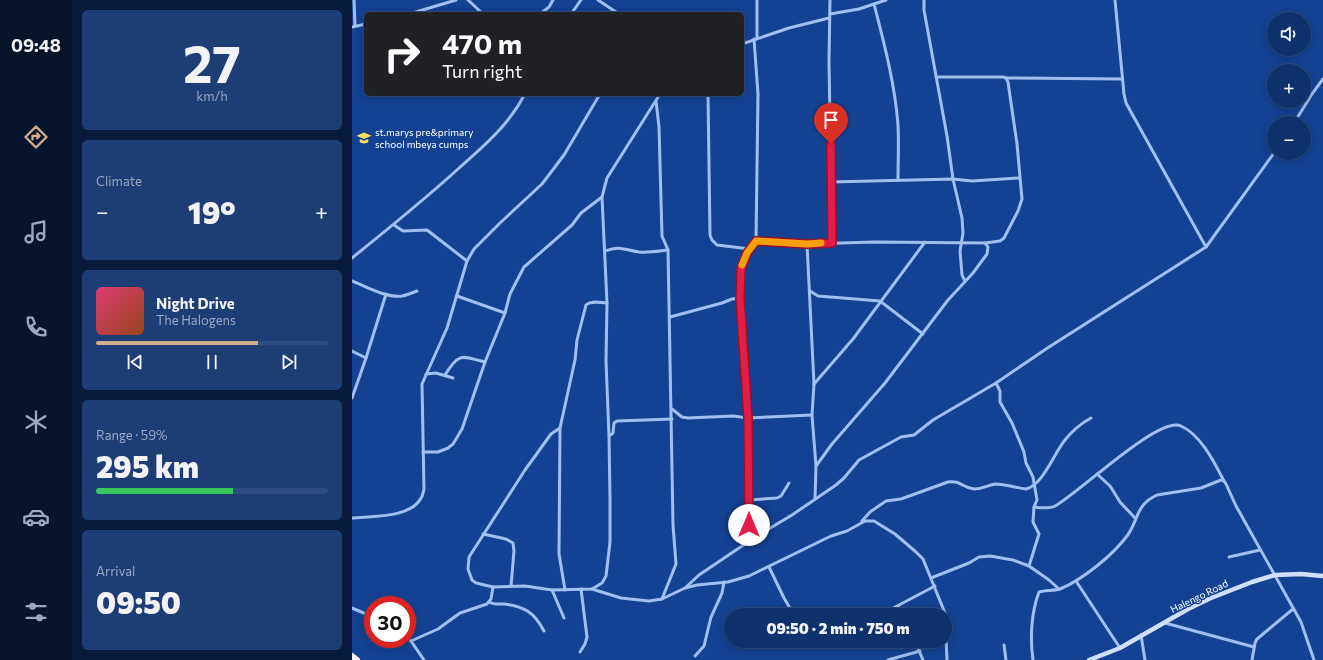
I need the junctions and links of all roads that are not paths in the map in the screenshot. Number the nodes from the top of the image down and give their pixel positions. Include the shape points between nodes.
1 (354, 0) edge
2 (456, 0) edge
3 (468, 0) edge
4 (553, 0) edge
5 (581, 0) edge
6 (598, 0) edge
7 (757, 0) edge
8 (830, 0) edge
9 (886, 0) edge
10 (924, 0) edge
11 (1115, 0) edge
12 (874, 4) junction
13 (416, 12) edge
14 (481, 12) edge
15 (543, 12) edge
16 (572, 12) edge
17 (617, 12) edge
18 (830, 16) junction
19 (364, 24) edge
20 (353, 26) edge
21 (756, 39) junction
22 (744, 43) edge
23 (936, 77) junction
24 (1006, 78) junction
25 (1122, 79) junction
26 (1323, 79) edge
27 (524, 96) edge
28 (599, 96) edge
29 (659, 96) edge
30 (708, 96) edge
31 (656, 101) junction
32 (1298, 116) edge
33 (1269, 160) edge
34 (1020, 178) junction
35 (953, 179) junction
36 (898, 180) junction
37 (831, 182) junction
38 (602, 197) junction
39 (394, 225) junction
40 (756, 241) junction
41 (925, 242) junction
42 (962, 242) junction
43 (832, 243) junction
44 (985, 243) junction
45 (807, 244) junction
46 (1206, 248) junction
47 (750, 249) junction
48 (605, 250) junction
49 (668, 250) junction
50 (352, 258) edge
51 (466, 261) junction
52 (352, 281) edge
53 (965, 281) junction
54 (418, 291) dead end
55 (810, 291) junction
56 (386, 294) junction
57 (457, 296) junction
58 (740, 298) junction
59 (880, 301) junction
60 (607, 303) junction
61 (505, 313) junction
62 (670, 318) junction
63 (923, 334) junction
64 (352, 351) edge
65 (366, 358) junction
66 (485, 362) junction
67 (426, 374) junction
68 (445, 375) junction
69 (453, 378) dead end
70 (996, 383) junction
71 (814, 384) junction
72 (352, 398) edge
73 (672, 409) junction
74 (812, 415) junction
75 (748, 418) junction
76 (1091, 418) dead end
77 (672, 419) junction
78 (560, 428) junction
79 (609, 436) junction
80 (423, 452) junction
81 (816, 466) junction
82 (1097, 474) junction
83 (1224, 481) junction
84 (789, 483) dead end
85 (1034, 485) junction
86 (815, 499) junction
87 (749, 500) junction
88 (1034, 507) junction
89 (352, 518) edge
90 (1135, 518) junction
91 (861, 523) junction
92 (483, 534) junction
93 (747, 542) junction
94 (1260, 550) junction
95 (1229, 557) dead end
96 (1029, 566) junction
97 (770, 567) junction
98 (1275, 575) junction
99 (1323, 576) edge
100 (931, 578) junction
101 (1076, 581) junction
102 (724, 582) junction
103 (511, 586) junction
104 (935, 586) junction
105 (493, 587) junction
106 (685, 588) junction
107 (581, 589) junction
108 (592, 589) junction
109 (1059, 589) junction
110 (552, 590) junction
111 (565, 590) junction
112 (662, 599) junction
113 (489, 602) junction
114 (898, 606) joint
115 (352, 608) edge
116 (790, 608) edge
117 (892, 608) edge
118 (1293, 609) junction
119 (364, 613) edge
120 (564, 618) dead end
121 (1165, 623) junction
122 (544, 631) dead end
123 (1141, 635) junction
124 (416, 639) edge
125 (1004, 645) dead end
126 (1254, 646) junction
127 (416, 648) edge
128 (918, 648) edge
129 (1120, 648) junction
130 (920, 651) junction
131 (580, 652) dead end
132 (352, 656) edge
133 (695, 656) dead end
134 (358, 660) edge
135 (424, 660) edge
136 (888, 660) edge
137 (923, 660) edge
138 (947, 660) edge
139 (1006, 660) edge
140 (1033, 660) edge
141 (1090, 660) edge
142 (1145, 660) edge
143 (1252, 660) edge
144 (1314, 660) edge

1 - 20 street
2 - 13 street
3 - 14 street
4 - 15 street
5 - 16 street
6 - 17 street
7 - 21 street
8 - 18 street
9 - 12 street
10 - 23 street
11 - 25 street
12 - 18 street
12 - 36 street via 888,59 897,117
18 - 21 street
18 - 37 street
19 - 20 street
21 - 22 street
21 - 40 street
23 - 24 street
23 - 35 street
24 - 25 street
24 - 34 street via 1010,92
25 - 46 street via 1126,103
26 - 32 street
27 - 39 street via 505,125 488,143
28 - 51 street via 564,155 542,184 474,249
29 - 31 street
30 - 47 street via 710,235 717,245
31 - 38 street via 607,178
31 - 49 street via 662,236
33 - 46 street
34 - 35 street via 972,181
34 - 44 street via 1022,199 1012,226 1000,241
35 - 36 street
35 - 42 street via 962,218
36 - 37 street
37 - 43 street
38 - 48 street
38 - 61 street via 581,213 572,225 524,267 510,294
39 - 50 street
39 - 51 street via 403,231 427,230
40 - 45 street
40 - 47 street
41 - 42 street
41 - 43 street
41 - 59 street
42 - 44 street
42 - 53 street via 961,268
43 - 45 street
44 - 53 street via 988,247 987,254
45 - 55 street
46 - 70 street
47 - 58 street via 741,269
48 - 49 street
48 - 60 street
49 - 62 street
51 - 57 street
52 - 56 street
53 - 63 street
54 - 56 street via 402,296
55 - 59 street via 818,296
55 - 71 street
56 - 65 street
57 - 61 street
57 - 67 street via 447,328
58 - 62 street via 732,298
58 - 75 street
59 - 63 street
59 - 71 street via 853,339
60 - 78 street via 592,302 586,305
60 - 79 street
61 - 66 street
62 - 73 street
63 - 81 street
64 - 65 street
65 - 72 street
66 - 68 street via 463,356 451,365
66 - 80 street via 462,429 453,444 442,451
67 - 68 street
67 - 80 street via 422,384
68 - 69 street
70 - 85 street via 1000,391 1000,402 1021,443
70 - 86 street via 933,420 914,435 901,437 864,457 836,485
71 - 74 street
73 - 75 street via 682,417 688,418
73 - 77 street
74 - 75 street
74 - 81 street
75 - 87 street
76 - 85 street via 1071,432
77 - 79 street via 614,422 613,433
77 - 112 street via 676,564
78 - 92 street via 547,439
78 - 111 street via 559,554
79 - 108 street via 609,558 606,576 602,583
80 - 89 street via 424,489 422,498 416,505 401,513
81 - 86 street
82 - 83 street via 1153,432 1176,424 1192,434 1209,454
82 - 88 street via 1054,506
82 - 90 street
83 - 90 street via 1201,488 1157,495 1146,502
83 - 94 street
84 - 87 street via 777,498
85 - 88 street via 1037,500
85 - 91 street via 1026,489 994,484 983,489 973,489 959,482 948,482 901,500 886,501 870,512
86 - 93 street
87 - 93 street
88 - 96 street via 1033,522 1039,534
90 - 101 street via 1127,536 1110,554
91 - 97 street
91 - 100 street via 874,521 909,545 923,559
92 - 103 street via 513,542
92 - 105 street via 469,557 468,569 476,584
93 - 106 street via 699,575
94 - 95 street
94 - 98 street
96 - 100 street via 1013,560 982,556
96 - 109 street
97 - 102 street via 749,576
97 - 116 street
98 - 99 street, Halengo Road
98 - 118 street
98 - 121 street, Halengo Road via 1211,598
100 - 104 street
101 - 109 street
101 - 129 street
102 - 106 street
102 - 133 street via 704,646
103 - 105 street
103 - 110 street
104 - 114 street
104 - 138 street via 947,622
105 - 113 street
106 - 112 street
107 - 108 street
107 - 111 street
107 - 131 street via 587,637
108 - 112 street via 621,598 649,601
109 - 140 street via 1041,591 1038,594 1031,640
110 - 111 street
110 - 120 street
113 - 122 street via 523,608 534,615
113 - 124 street via 460,613 438,629
114 - 117 street
115 - 119 street
118 - 126 street via 1260,635
118 - 144 street via 1306,634
121 - 123 street, Halengo Road
121 - 126 street
123 - 129 street, Halengo Road
123 - 142 street
125 - 139 street
126 - 143 street
127 - 135 street
128 - 130 street
129 - 141 street, Halengo Road
130 - 136 street
130 - 137 street
132 - 134 highway

